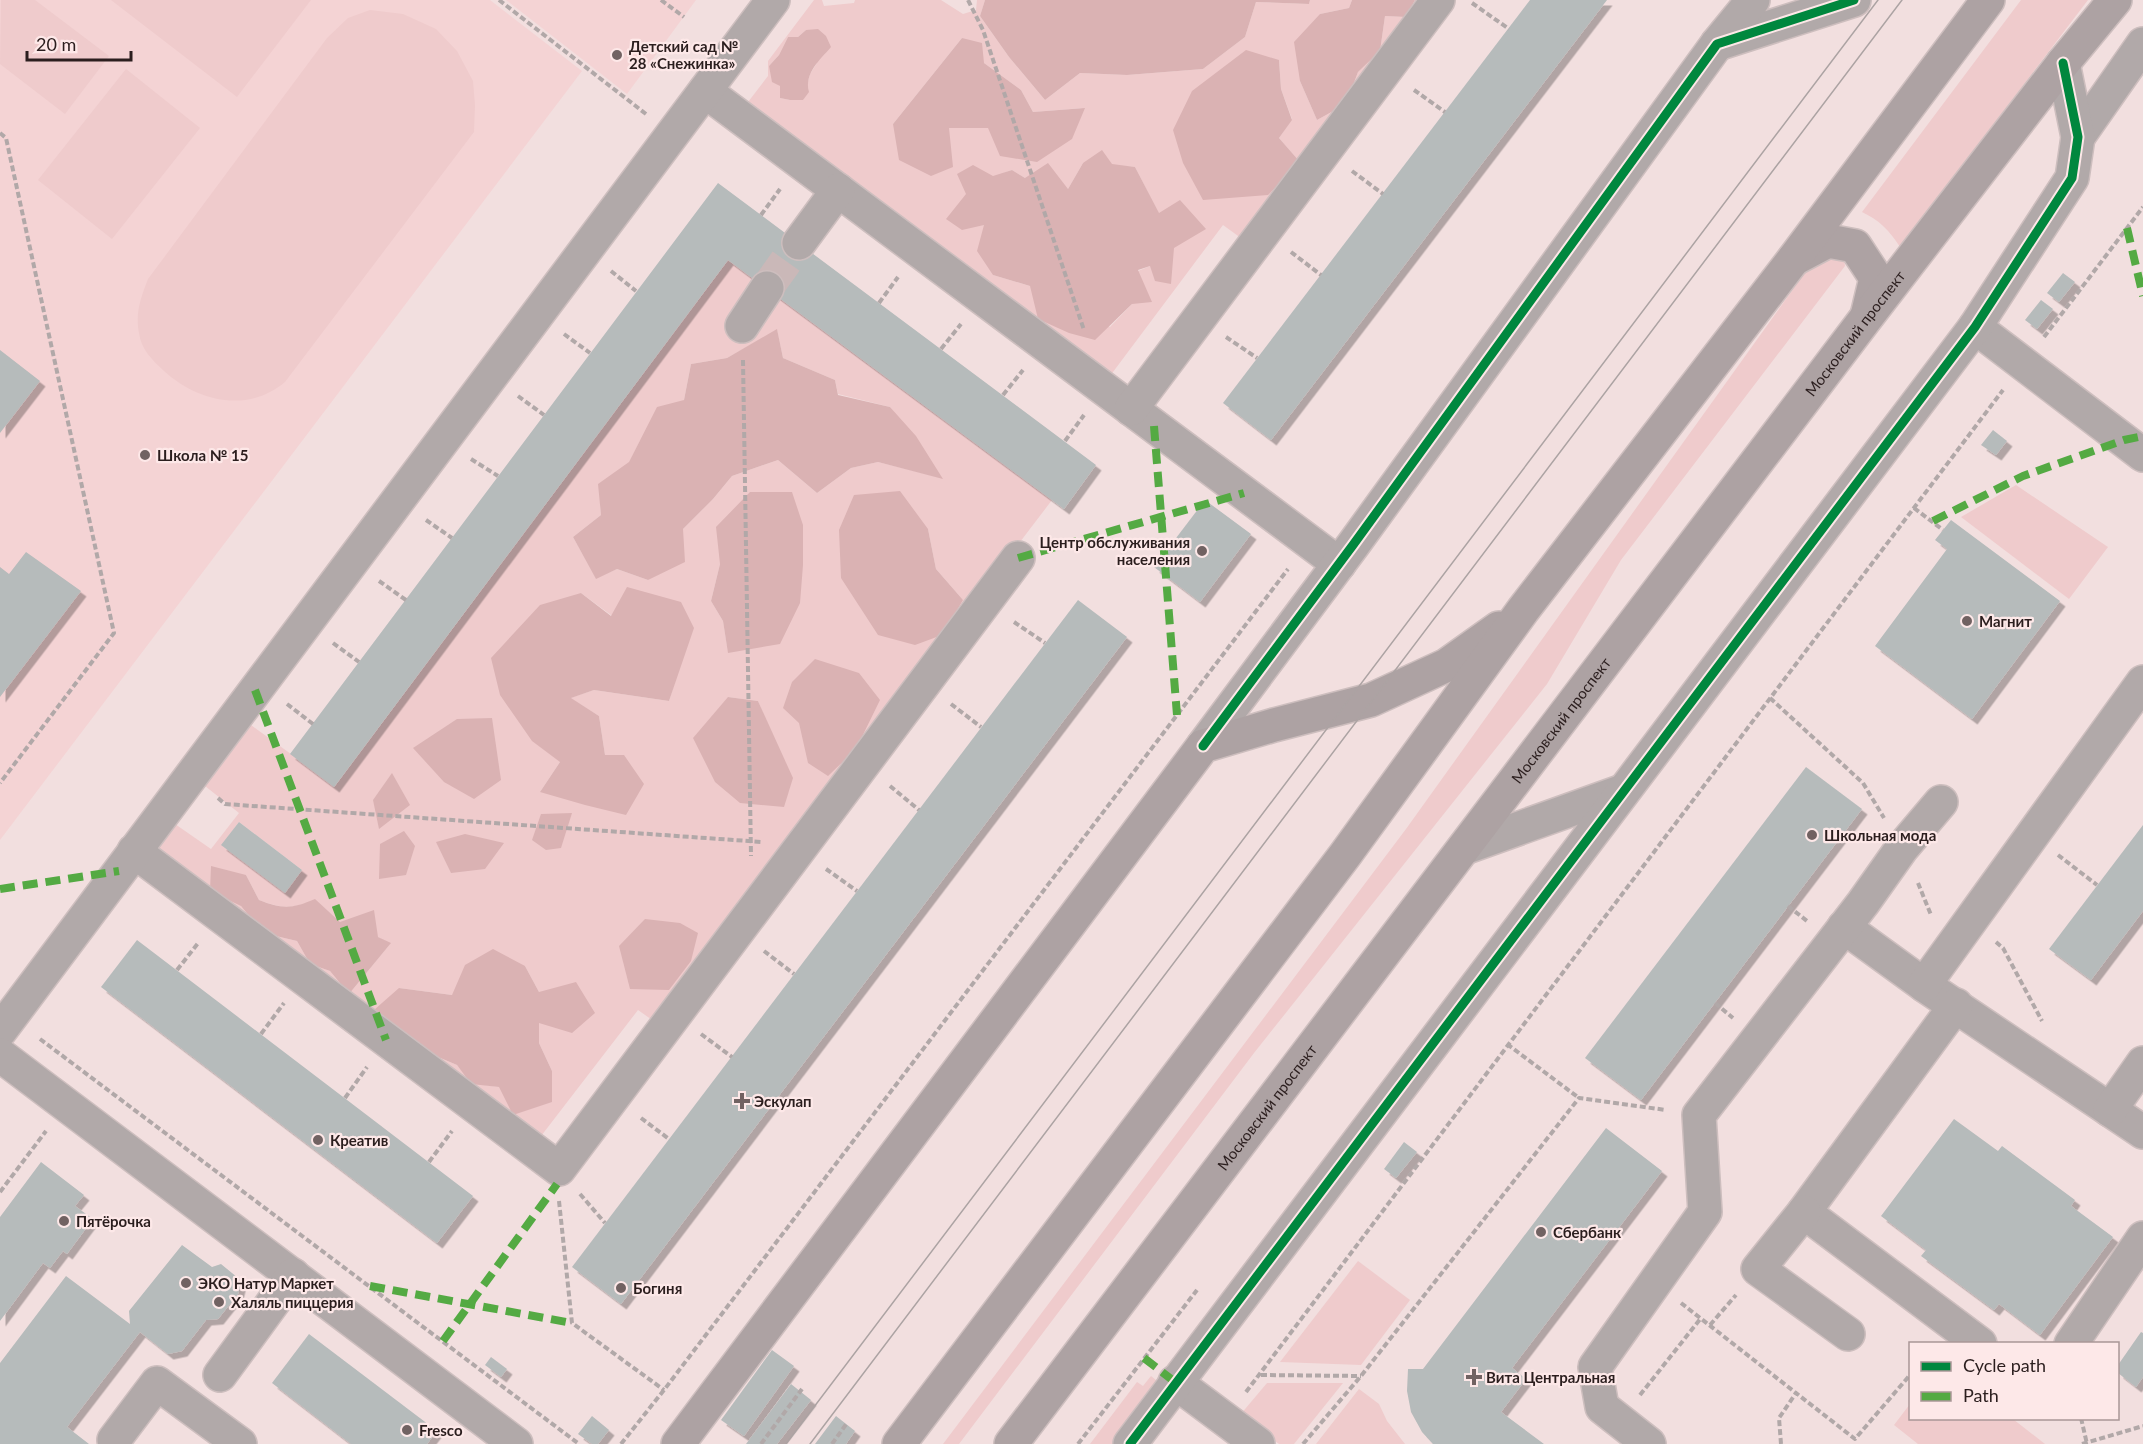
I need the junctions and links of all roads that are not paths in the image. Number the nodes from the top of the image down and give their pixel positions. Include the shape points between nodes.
1 (773, 0) edge
2 (1438, 0) edge
3 (1753, 0) edge
4 (1854, 0) edge
5 (1988, 0) edge
6 (2115, 0) edge
7 (1717, 44) junction
8 (2143, 44) edge
9 (2063, 63) junction
10 (705, 91) junction
11 (2078, 137) junction
12 (838, 190) junction
13 (799, 243) tunnel mouth
14 (1793, 260) junction
15 (767, 288) tunnel mouth
16 (1866, 318) junction
17 (742, 326) road end
18 (1975, 327) junction
19 (1131, 409) junction
20 (2143, 455) edge
21 (1018, 558) dead end
22 (1339, 564) junction
23 (1523, 610) junction
24 (2143, 682) edge
25 (1203, 746) junction
26 (1623, 791) junction
27 (1941, 802) dead end
28 (1464, 848) junction
29 (134, 851) junction
30 (1844, 927) junction
31 (1924, 984) junction
32 (1956, 1005) junction
33 (5, 1024) edge
34 (0, 1055) edge
35 (2143, 1064) edge
36 (2110, 1110) junction
37 (2143, 1132) edge
38 (1804, 1212) junction
39 (2143, 1238) edge
40 (292, 1275) junction
41 (1848, 1334) dead end
42 (1977, 1342) edge
43 (2072, 1342) edge
44 (220, 1374) dead end
45 (1175, 1383) junction
46 (114, 1440) dead end
47 (240, 1444) edge
48 (516, 1444) edge
49 (678, 1444) edge
50 (899, 1444) edge
51 (1011, 1444) edge
52 (1130, 1444) edge
53 (1258, 1444) edge
54 (1649, 1444) edge

1 - 10 street
2 - 19 street
3 - 7 street
4 - 7 street
5 - 14 main road
6 - 9 main road, Московский проспект
7 - 22 street
8 - 11 street
9 - 11 street
9 - 16 main road, Московский проспект
10 - 12 street
10 - 29 street
11 - 18 street via 2072,178
12 - 13 street
12 - 19 street
14 - 16 main road via 1828,241 1855,246 1876,278
14 - 23 main road
15 - 17 street
16 - 28 main road, Московский проспект
18 - 20 street
18 - 26 street
19 - 22 street
21 - 29 street via 559,1169
22 - 25 street
23 - 25 main road via 1447,665 1371,700
23 - 50 main road via 1330,874
24 - 31 street
25 - 49 main road
26 - 28 street
26 - 45 street
27 - 30 street
28 - 51 main road, Московский проспект
29 - 33 street
30 - 31 street
30 - 54 street via 1699,1115 1705,1212 1595,1367 1602,1407
31 - 32 street
32 - 36 street
32 - 38 street
34 - 40 street
35 - 36 street
36 - 37 street
38 - 41 street via 1758,1269
38 - 42 street
39 - 43 street
40 - 44 street
40 - 48 street
45 - 52 street
45 - 53 street
46 - 47 street via 157,1383

